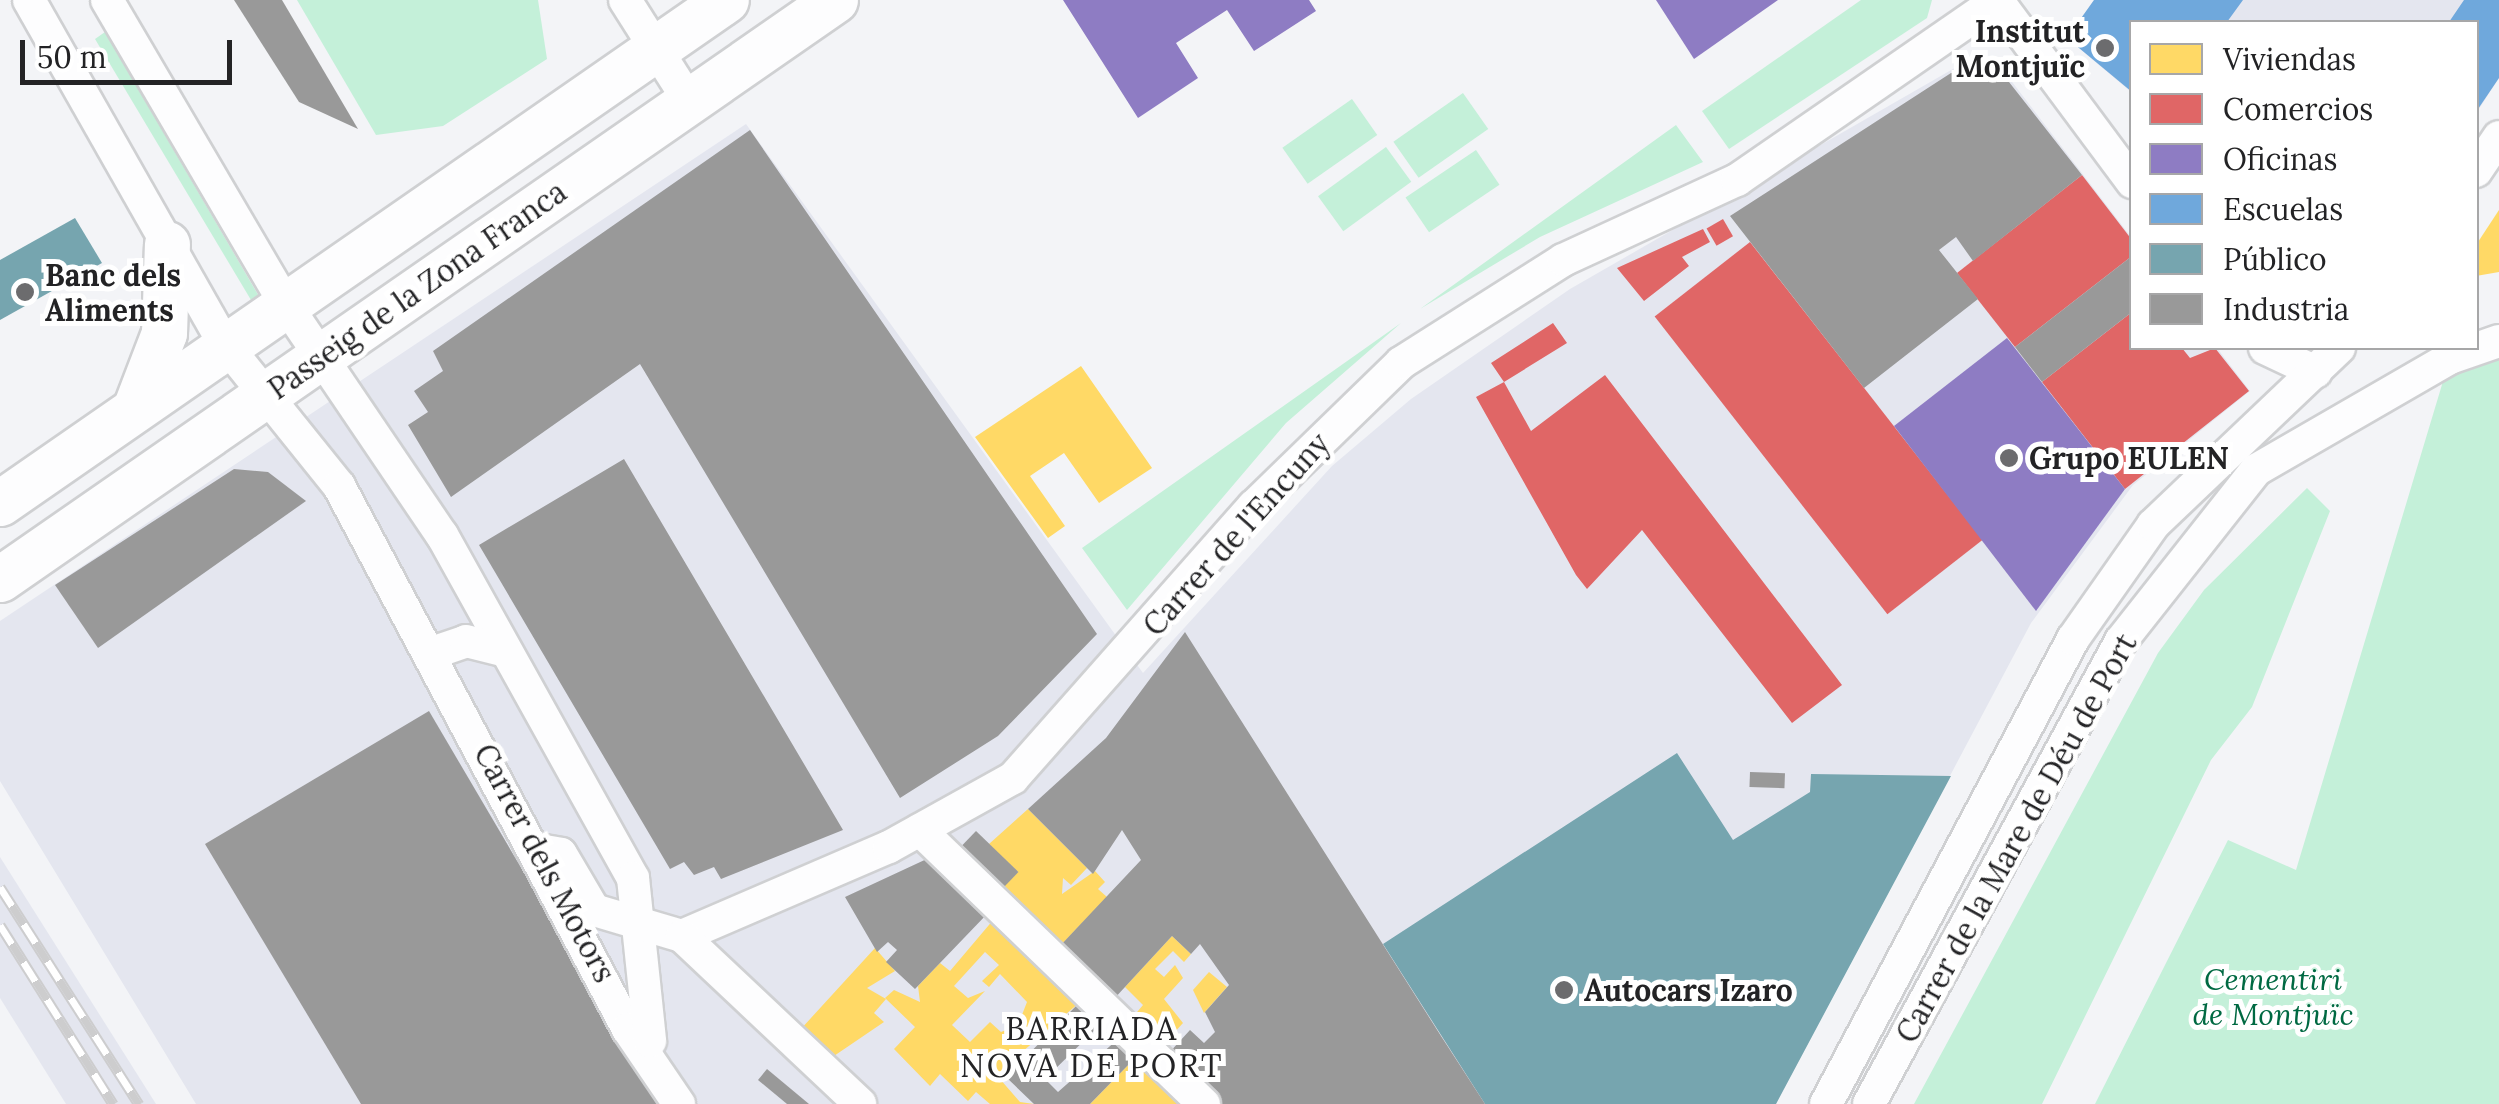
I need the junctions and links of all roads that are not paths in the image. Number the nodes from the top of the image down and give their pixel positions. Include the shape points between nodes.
1 (29, 0) edge
2 (107, 0) edge
3 (625, 0) edge
4 (726, 0) edge
5 (834, 0) edge
6 (1998, 0) edge
7 (654, 49) junction
8 (689, 101) junction
9 (2499, 136) edge
10 (2479, 166) edge
11 (2129, 178) edge
12 (167, 244) junction
13 (286, 305) junction
14 (224, 343) junction
15 (2269, 350) edge
16 (2336, 350) edge
17 (2472, 350) edge
18 (320, 358) junction
19 (2316, 372) junction
20 (264, 397) junction
21 (136, 406) junction
22 (0, 503) edge
23 (0, 579) edge
24 (502, 650) junction
25 (432, 653) junction
26 (920, 830) junction
27 (539, 850) junction
28 (644, 926) junction
29 (682, 936) junction
30 (659, 1071) junction
31 (679, 1104) edge
32 (860, 1104) edge
33 (1204, 1104) edge
34 (1826, 1104) edge
35 (1870, 1104) edge

1 - 12 street
2 - 13 street
3 - 7 street
4 - 7 main road, Passeig de la Zona Franca
5 - 8 main road, Passeig de la Zona Franca
6 - 11 street
6 - 26 street, Carrer de l'Encuny via 1737,180 1563,260 1400,363 1254,506 1013,778
7 - 8 street
7 - 13 main road, Passeig de la Zona Franca
8 - 18 main road, Passeig de la Zona Franca
9 - 10 street
12 - 14 street
12 - 21 main road via 164,333
13 - 14 main road, Passeig de la Zona Franca
13 - 18 street
14 - 20 street, Carrer dels Motors
14 - 21 main road, Passeig de la Zona Franca
15 - 19 street
16 - 19 street, Carrer de la Mare de Déu de Port
17 - 35 street, Carrer de la Mare de Déu de Port via 2256,470 2121,641
18 - 20 main road, Passeig de la Zona Franca
18 - 24 street, Carrer dels Motors via 398,465
19 - 34 street, Carrer de la Mare de Déu de Port via 2153,525 2073,639
20 - 23 main road, Passeig de la Zona Franca
20 - 25 street, Carrer dels Motors via 322,464
21 - 22 main road, Passeig de la Zona Franca
24 - 25 street via 466,641
24 - 28 street, Carrer dels Motors via 633,878
25 - 27 street, Carrer dels Motors
26 - 29 street, Carrer de l'Encuny
26 - 33 street
27 - 28 street via 561,854 594,910
27 - 30 street, Carrer dels Motors via 628,1029
28 - 29 street
28 - 30 street, Carrer dels Motors via 643,1015
29 - 32 street
30 - 31 street, Carrer dels Motors

